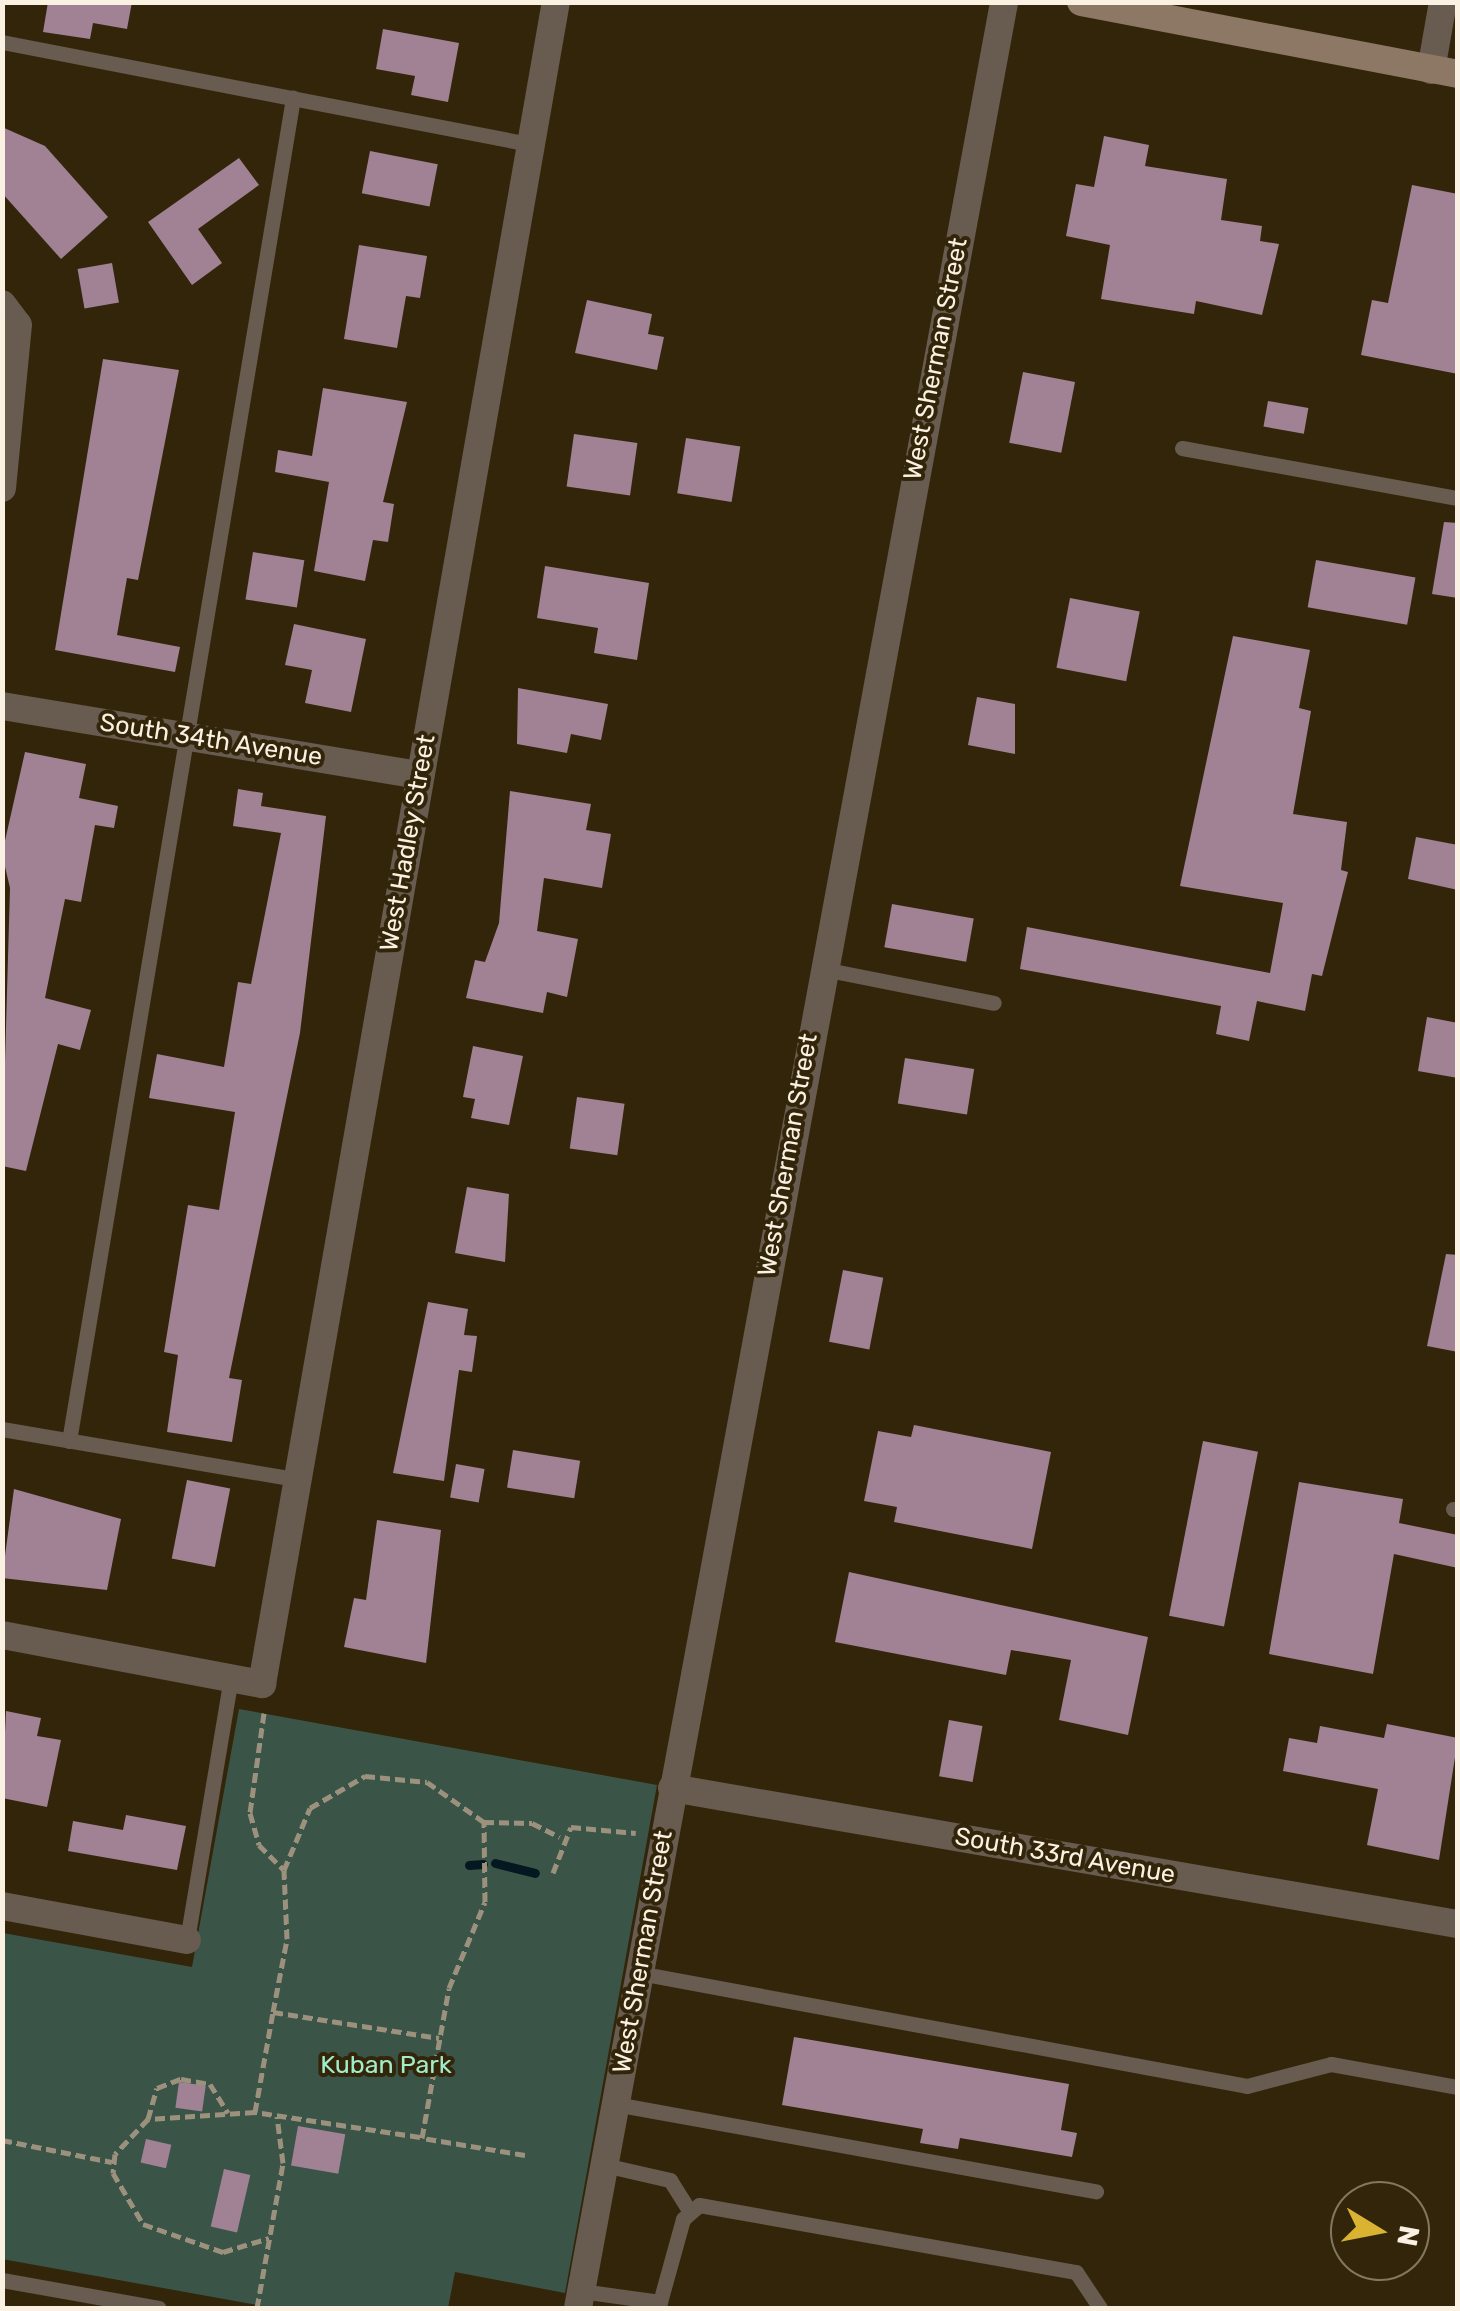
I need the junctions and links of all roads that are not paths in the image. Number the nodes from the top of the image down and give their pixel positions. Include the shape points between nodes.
1 (556, 2) edge
2 (1004, 2) edge
3 (1081, 2) edge
4 (1443, 2) edge
5 (2, 42) edge
6 (1444, 72) edge
7 (293, 98) junction
8 (529, 144) junction
9 (2, 304) edge
10 (1182, 448) dead end
11 (2, 488) edge
12 (1458, 498) edge
13 (2, 706) edge
14 (188, 737) junction
15 (420, 775) junction
16 (823, 969) junction
17 (994, 1003) dead end
18 (2, 1429) edge
19 (70, 1441) junction
20 (299, 1480) junction
21 (2, 1635) edge
22 (231, 1678) junction
23 (672, 1788) junction
24 (2, 1906) edge
25 (1458, 1924) edge
26 (186, 1940) joint
27 (639, 1973) junction
28 (1458, 2087) edge
29 (615, 2104) junction
30 (604, 2165) junction
31 (1096, 2191) dead end
32 (688, 2209) junction
33 (2, 2280) edge
34 (580, 2300) edge
35 (159, 2308) edge
36 (1100, 2308) edge

1 - 8 street, West Hadley Street
2 - 16 street, West Sherman Street
3 - 6 main road
4 - 6 street
5 - 7 lane
7 - 8 lane
7 - 14 lane
8 - 15 street, West Hadley Street
9 - 11 street via 18,325
10 - 12 lane
13 - 14 street, South 34th Avenue
14 - 15 street, South 34th Avenue
14 - 19 lane
15 - 20 street, West Hadley Street
16 - 17 lane
16 - 23 street, West Sherman Street
18 - 19 lane
19 - 20 lane
20 - 22 street, West Hadley Street via 262,1684
21 - 22 street
22 - 26 lane
23 - 25 street, South 33rd Avenue
23 - 27 street, West Sherman Street
24 - 26 street
27 - 28 lane via 1247,2086 1332,2064
27 - 29 street, West Sherman Street
29 - 30 street, West Sherman Street
29 - 31 lane
30 - 32 lane via 670,2180
30 - 34 street, West Sherman Street
32 - 34 lane via 660,2302
32 - 36 lane via 1076,2272
33 - 35 lane

